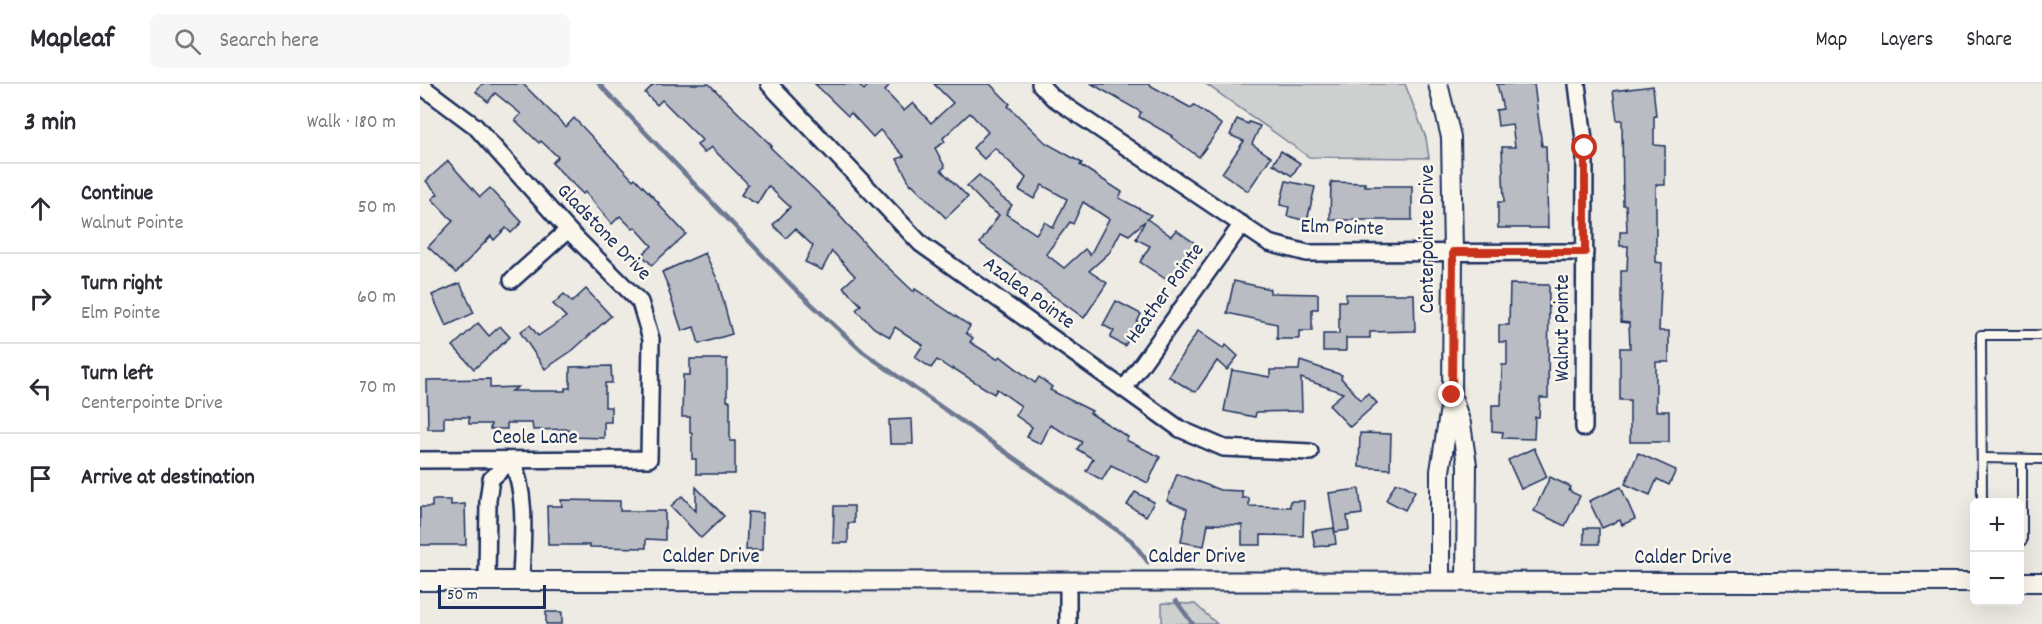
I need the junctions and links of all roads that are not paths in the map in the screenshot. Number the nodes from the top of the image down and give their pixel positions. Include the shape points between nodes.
1 (769, 84) edge
2 (1040, 84) edge
3 (1438, 84) edge
4 (1577, 84) edge
5 (420, 85) edge
6 (1242, 224) junction
7 (568, 230) junction
8 (1453, 252) junction
9 (1585, 252) junction
10 (512, 280) dead end
11 (2042, 335) edge
12 (1124, 389) junction
13 (1452, 395) junction
14 (1584, 428) dead end
15 (1310, 452) dead end
16 (1982, 458) junction
17 (649, 459) joint
18 (2022, 459) junction
19 (2042, 459) edge
20 (420, 460) edge
21 (512, 460) junction
22 (1982, 498) edge
23 (2022, 498) edge
24 (521, 580) junction
25 (420, 581) edge
26 (487, 581) junction
27 (1068, 581) junction
28 (1440, 581) junction
29 (1466, 581) junction
30 (1970, 582) edge
31 (2024, 582) edge
32 (2042, 582) edge
33 (1068, 624) edge

1 - 12 street, Azalea Pointe via 921,244
2 - 6 street, Elm Pointe via 1053,97
3 - 8 street, Centerpointe Drive via 1451,137
4 - 9 street, Walnut Pointe via 1585,148
5 - 7 street, Gladstone Drive via 475,126
6 - 8 street, Elm Pointe via 1269,243 1307,253
6 - 12 street, Heather Pointe
7 - 10 street
7 - 17 street, Gladstone Drive via 640,302 651,339
8 - 9 street, Elm Pointe
8 - 13 street, Centerpointe Drive
9 - 14 street, Walnut Pointe
11 - 16 lane via 1981,334
12 - 15 street, Azalea Pointe via 1180,429 1224,448
13 - 28 street, Centerpointe Drive via 1440,471
13 - 29 street, Centerpointe Drive via 1467,465
16 - 18 lane
16 - 22 lane
17 - 21 street, Ceole Lane
18 - 19 lane
18 - 23 lane
20 - 21 street, Ceole Lane
21 - 24 street via 522,500
21 - 26 street via 491,480
24 - 26 street, Calder Drive
24 - 27 street, Calder Drive
25 - 26 street, Calder Drive
27 - 28 street, Calder Drive
27 - 33 street
28 - 29 street, Calder Drive
29 - 30 street, Calder Drive
31 - 32 street

